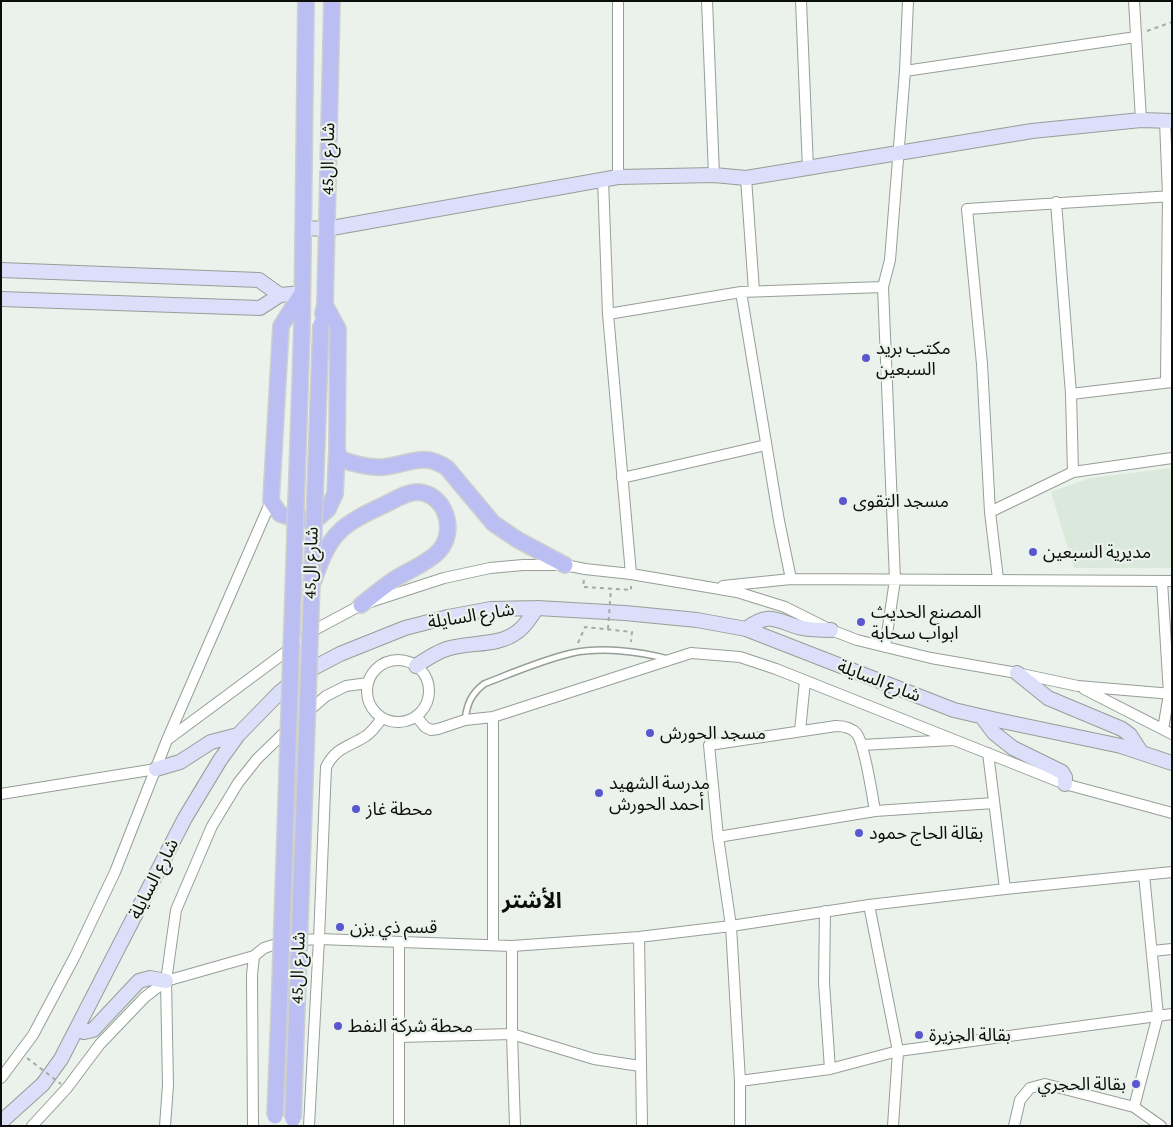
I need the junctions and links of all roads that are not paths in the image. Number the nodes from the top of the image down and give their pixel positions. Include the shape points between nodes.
1 (306, 1) edge
2 (332, 1) edge
3 (618, 1) edge
4 (707, 1) edge
5 (801, 1) edge
6 (908, 1) edge
7 (1134, 1) edge
8 (1136, 37) junction
9 (905, 72) junction
10 (1141, 120) junction
11 (1168, 121) edge
12 (897, 154) junction
13 (808, 169) junction
14 (714, 174) junction
15 (618, 177) junction
16 (746, 178) junction
17 (603, 180) junction
18 (1170, 196) edge
19 (1056, 202) junction
20 (304, 228) junction
21 (326, 229) junction
22 (1, 270) edge
23 (883, 287) junction
24 (754, 291) junction
25 (741, 292) junction
26 (302, 293) junction
27 (280, 295) junction
28 (1, 299) edge
29 (325, 305) junction
30 (608, 314) junction
31 (1169, 382) edge
32 (1071, 394) junction
33 (766, 445) junction
34 (337, 450) junction
35 (1172, 458) edge
36 (1073, 472) junction
37 (622, 478) junction
38 (271, 501) junction
39 (990, 512) junction
40 (565, 565) junction
41 (631, 574) junction
42 (791, 579) junction
43 (998, 579) junction
44 (896, 580) junction
45 (1167, 581) edge
46 (712, 587) junction
47 (310, 591) junction
48 (361, 605) junction
49 (537, 608) junction
50 (746, 629) junction
51 (830, 630) junction
52 (885, 647) junction
53 (670, 659) junction
54 (416, 666) junction
55 (1018, 673) junction
56 (805, 681) junction
57 (368, 683) junction
58 (1078, 686) junction
59 (1170, 694) edge
60 (416, 716) junction
61 (982, 716) junction
62 (493, 717) junction
63 (382, 718) junction
64 (465, 720) junction
65 (800, 731) junction
66 (1167, 732) edge
67 (238, 735) junction
68 (168, 740) junction
69 (956, 740) junction
70 (862, 745) junction
71 (1141, 752) junction
72 (988, 753) junction
73 (1172, 763) edge
74 (156, 769) junction
75 (1064, 784) junction
76 (1, 794) edge
77 (994, 803) junction
78 (875, 811) junction
79 (1172, 813) edge
80 (718, 837) junction
81 (1172, 872) edge
82 (1144, 875) junction
83 (1005, 889) junction
84 (869, 905) junction
85 (825, 912) junction
86 (731, 926) junction
87 (639, 937) junction
88 (319, 939) junction
89 (399, 942) junction
90 (493, 946) junction
91 (512, 946) junction
92 (1172, 949) edge
93 (1152, 951) junction
94 (254, 956) junction
95 (166, 981) junction
96 (1172, 1014) edge
97 (1158, 1015) junction
98 (78, 1029) junction
99 (512, 1034) junction
100 (399, 1037) junction
101 (898, 1050) junction
102 (640, 1066) junction
103 (830, 1069) junction
104 (1, 1078) edge
105 (740, 1082) junction
106 (1134, 1107) junction
107 (274, 1121) edge
108 (1, 1122) edge
109 (293, 1123) edge
110 (32, 1126) edge
111 (165, 1126) edge
112 (253, 1126) edge
113 (309, 1126) edge
114 (399, 1126) edge
115 (515, 1126) edge
116 (642, 1126) edge
117 (740, 1126) edge
118 (893, 1126) edge
119 (1014, 1126) edge
120 (1161, 1126) edge

1 - 20 main road, شارع ال45
2 - 21 main road, شارع ال45
3 - 15 street
4 - 14 street
5 - 13 street
6 - 9 street
7 - 8 street
8 - 9 street
8 - 10 street
9 - 12 street
10 - 11 main road
10 - 12 main road via 1032,131
11 - 18 street
12 - 13 main road
12 - 23 street via 890,260
13 - 16 main road
14 - 15 main road
14 - 16 main road
15 - 17 main road
16 - 24 street
17 - 21 main road
17 - 30 street
18 - 19 street
18 - 31 street
19 - 32 street
19 - 39 street via 968,209 982,364
20 - 21 main road
20 - 26 main road, شارع ال45
21 - 29 main road, شارع ال45
22 - 27 main road via 259,280
23 - 24 street
23 - 44 street
24 - 25 street
25 - 30 street
25 - 33 street
26 - 27 main road
26 - 38 main road via 281,326
26 - 107 main road, شارع ال45, bridge via 290,749
27 - 28 main road via 260,308
29 - 34 main road via 338,329
29 - 47 main road, شارع ال45, bridge via 321,324
30 - 37 street
31 - 32 street
32 - 36 street
33 - 37 street
33 - 42 street
34 - 38 main road via 335,494 328,509 318,518 298,520 280,514
34 - 40 main road via 340,459 373,467 418,459 440,463 493,523
35 - 36 street
36 - 39 street
37 - 41 street
38 - 68 street
39 - 43 street
40 - 41 street
40 - 48 street via 490,568 444,578
41 - 46 street
42 - 44 street
42 - 46 street
43 - 44 street
43 - 45 street
44 - 52 street
45 - 59 street
46 - 51 street via 777,604
47 - 48 main road, bridge via 327,545 346,525 408,493 432,497 447,518 444,543 433,556 393,580
47 - 109 main road, شارع ال45, bridge
48 - 68 street via 318,628
49 - 50 main road, شارع السايلة via 696,620
49 - 54 main road via 523,627 507,638 452,647
49 - 67 main road, شارع السايلة via 492,609 427,621 340,654 304,673 280,692
50 - 51 main road via 771,618 801,628
50 - 61 main road, شارع السايلة via 947,707
51 - 52 street
52 - 55 street
53 - 56 street via 691,654 740,657
53 - 62 street
53 - 64 lane via 630,652 573,653 484,684 470,698
54 - 57 street via 400,660 384,663 371,675
54 - 60 street via 423,673 429,691 423,709
55 - 58 street
55 - 71 main road via 1048,698 1122,729
56 - 65 street
56 - 69 street
57 - 63 street via 370,706
57 - 95 street via 346,686 326,696 290,727 238,783 212,826 176,910
58 - 59 street
58 - 66 street
59 - 66 street
60 - 63 street via 399,722
60 - 64 street via 431,730
61 - 71 main road, شارع السايلة
61 - 75 main road via 994,733 1012,748 1062,772
62 - 64 street
62 - 90 street
63 - 88 street via 365,736 331,757 326,767
65 - 70 street via 846,727 856,734
65 - 80 street via 709,746
67 - 74 main road via 211,742 180,762
67 - 98 main road, شارع السايلة via 185,818
68 - 74 street
69 - 70 street
69 - 72 street
70 - 78 street
71 - 73 main road, شارع السايلة
72 - 75 street
72 - 77 street
74 - 76 street
74 - 104 street via 115,872 75,956 33,1035
75 - 79 street
77 - 78 street
77 - 83 street
78 - 80 street
80 - 86 street
81 - 82 street
82 - 83 street
82 - 93 street
83 - 84 street
84 - 85 street
84 - 101 street
85 - 86 street
85 - 103 street via 824,983
86 - 87 street
86 - 105 street
87 - 91 street
87 - 102 street
88 - 89 street
88 - 94 street via 286,941 264,948
88 - 113 street
89 - 90 street
89 - 100 street
90 - 91 street
91 - 99 street
92 - 93 street
93 - 97 street
94 - 95 street
94 - 112 street
95 - 98 main road via 150,978 139,981 93,1030 84,1032
95 - 110 street via 145,997 100,1044 67,1088
95 - 111 street via 168,1084
96 - 97 street
97 - 101 street
97 - 106 street
98 - 108 main road, شارع السايلة via 43,1084
99 - 100 street
99 - 102 street via 594,1059
99 - 115 street
100 - 114 street
101 - 103 street
101 - 118 street
102 - 116 street
103 - 105 street
105 - 117 street
106 - 119 street via 1045,1084 1030,1088 1020,1100
106 - 120 street

